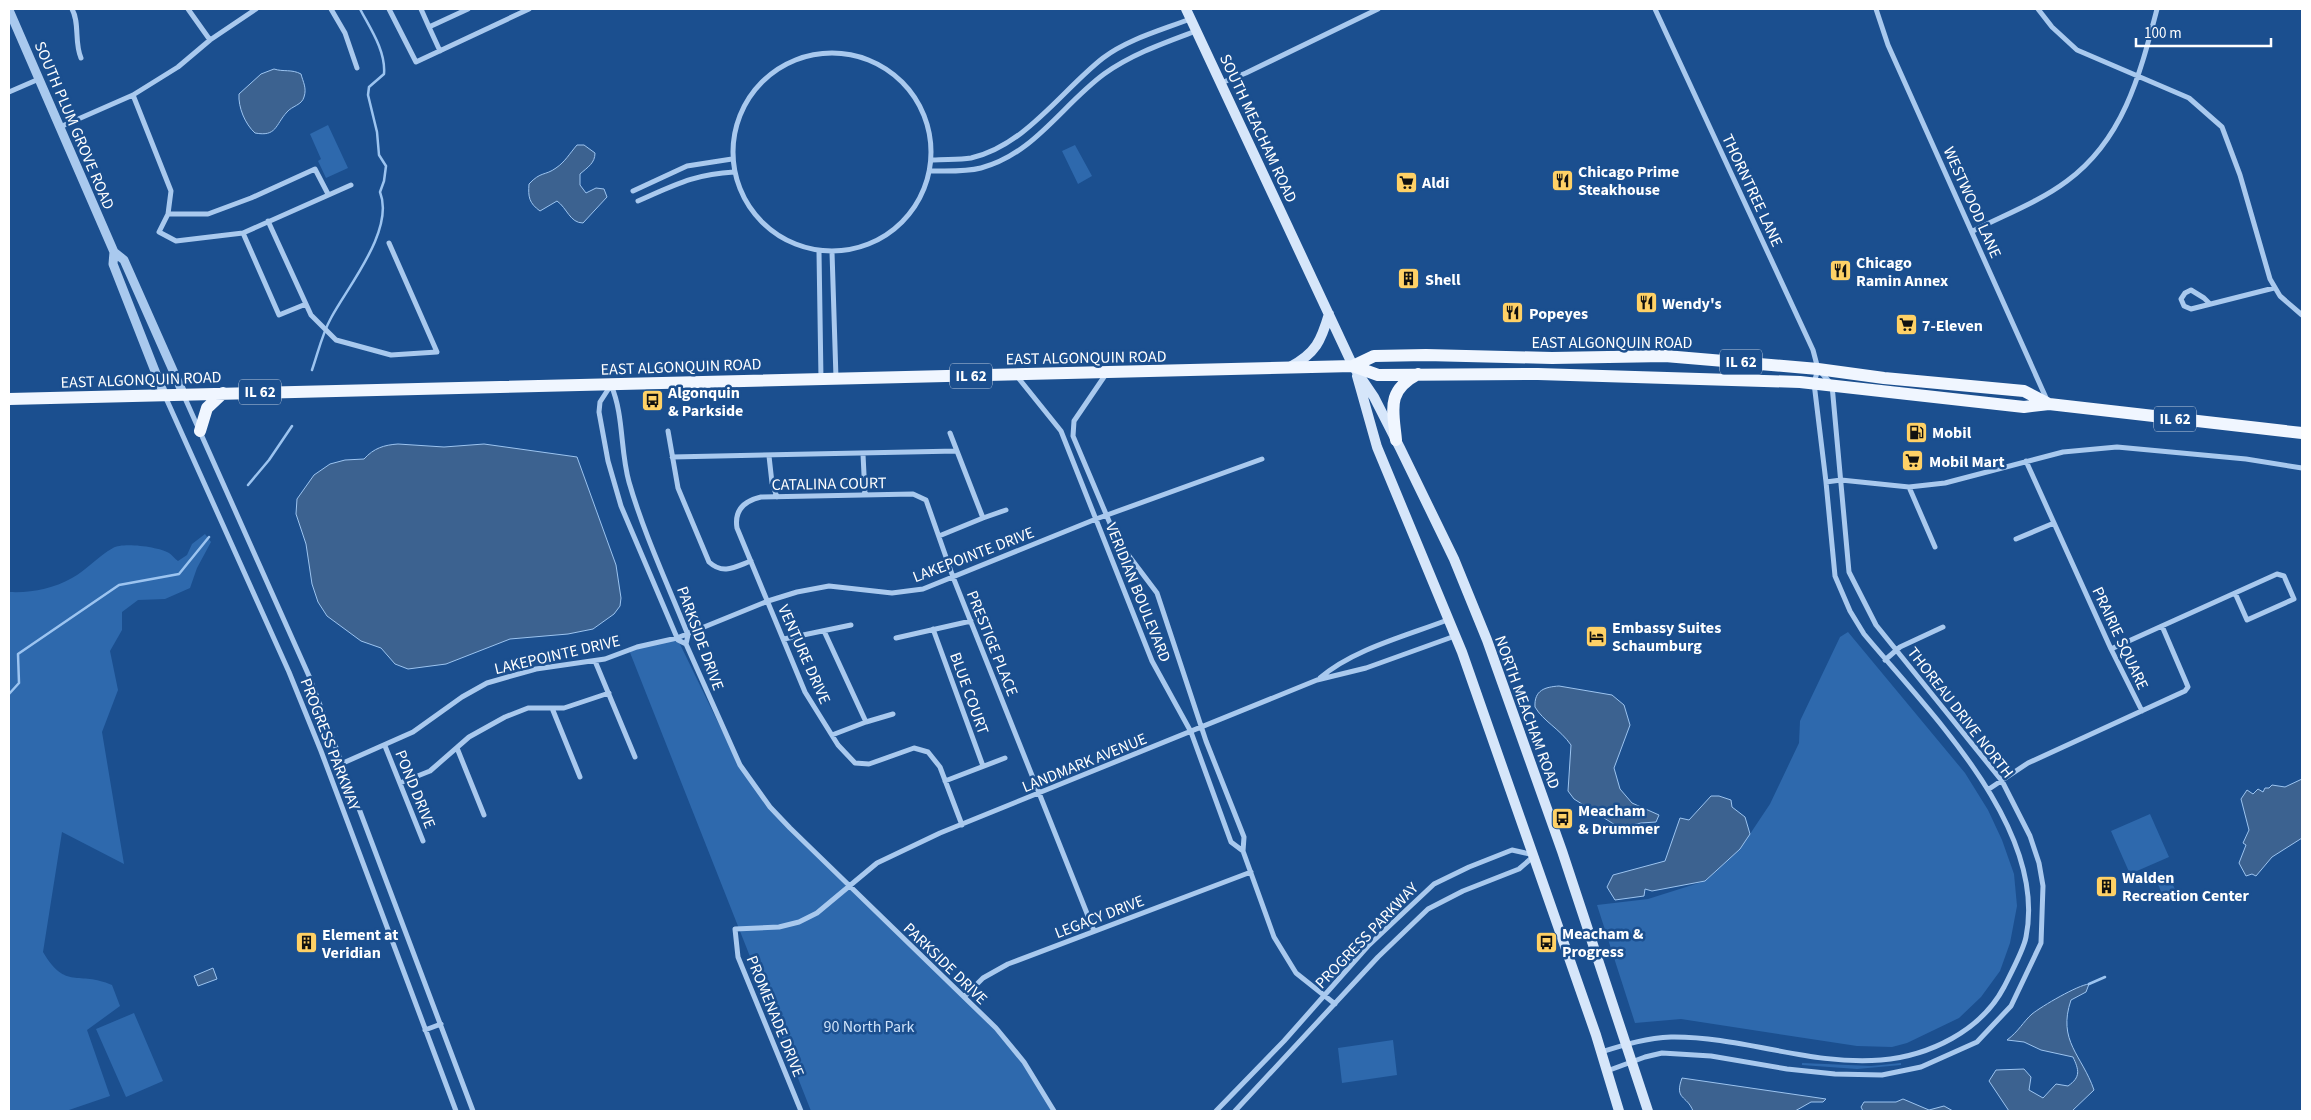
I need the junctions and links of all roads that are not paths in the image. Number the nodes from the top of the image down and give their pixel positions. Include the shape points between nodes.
1 (72, 9) edge
2 (188, 9) edge
3 (256, 9) edge
4 (331, 9) edge
5 (389, 9) edge
6 (421, 9) edge
7 (468, 9) edge
8 (529, 9) edge
9 (1378, 9) edge
10 (1655, 9) edge
11 (1876, 9) edge
12 (2038, 9) edge
13 (2157, 9) edge
14 (9, 10) edge
15 (1188, 14) edge
16 (429, 26) junction
17 (1196, 31) junction
18 (210, 40) junction
19 (440, 50) junction
20 (81, 58) dead end
21 (357, 68) dead end
22 (2140, 76) junction
23 (39, 79) junction
24 (1221, 83) junction
25 (9, 92) edge
26 (133, 95) junction
27 (59, 127) junction
28 (732, 159) junction
29 (933, 160) junction
30 (932, 170) junction
31 (734, 172) junction
32 (352, 185) dead end
33 (633, 191) dead end
34 (328, 194) junction
35 (638, 201) dead end
36 (168, 214) junction
37 (268, 221) junction
38 (1973, 231) junction
39 (242, 233) junction
40 (389, 243) dead end
41 (114, 252) junction
42 (819, 252) junction
43 (832, 252) junction
44 (1304, 260) joint
45 (2274, 288) junction
46 (2208, 303) junction
47 (306, 304) junction
48 (1329, 314) junction
49 (2302, 315) edge
50 (1354, 366) junction
51 (1287, 368) junction
52 (1818, 369) junction
53 (1106, 373) junction
54 (1418, 374) junction
55 (1016, 375) junction
56 (836, 378) junction
57 (821, 379) junction
58 (611, 384) junction
59 (1814, 384) junction
60 (1832, 386) junction
61 (183, 393) junction
62 (223, 393) junction
63 (164, 394) junction
64 (9, 399) edge
65 (2048, 404) junction
66 (200, 431) junction
67 (668, 431) dead end
68 (950, 433) dead end
69 (2302, 433) edge
70 (1396, 440) junction
71 (957, 451) junction
72 (863, 454) junction
73 (770, 456) junction
74 (672, 457) junction
75 (1262, 459) dead end
76 (2026, 461) junction
77 (2302, 468) edge
78 (1841, 480) junction
79 (1826, 482) junction
80 (1909, 487) junction
81 (865, 495) junction
82 (777, 497) junction
83 (926, 500) joint
84 (1006, 510) dead end
85 (737, 513) joint
86 (1106, 515) junction
87 (983, 518) junction
88 (1096, 519) junction
89 (2054, 523) junction
90 (939, 536) junction
91 (2016, 539) dead end
92 (1935, 547) dead end
93 (751, 561) junction
94 (954, 577) junction
95 (2235, 593) junction
96 (768, 600) junction
97 (1450, 619) junction
98 (971, 621) junction
99 (851, 625) dead end
100 (2162, 626) junction
101 (1943, 627) dead end
102 (932, 629) junction
103 (824, 631) junction
104 (688, 634) junction
105 (1456, 635) junction
106 (677, 638) junction
107 (896, 638) dead end
108 (784, 639) junction
109 (686, 644) junction
110 (2111, 649) junction
111 (1897, 650) junction
112 (1885, 660) junction
113 (596, 661) junction
114 (1317, 680) junction
115 (609, 693) junction
116 (552, 708) junction
117 (2142, 711) junction
118 (893, 714) dead end
119 (866, 722) junction
120 (1202, 727) junction
121 (1191, 732) junction
122 (832, 736) junction
123 (385, 746) junction
124 (457, 748) junction
125 (635, 757) dead end
126 (1005, 758) dead end
127 (343, 763) junction
128 (983, 766) junction
129 (580, 777) dead end
130 (945, 781) junction
131 (2002, 781) junction
132 (400, 783) junction
133 (1989, 789) junction
134 (1041, 793) junction
135 (484, 815) dead end
136 (962, 825) junction
137 (423, 841) dead end
138 (1243, 851) junction
139 (1534, 856) junction
140 (1251, 872) junction
141 (848, 886) junction
142 (734, 929) joint
143 (1094, 931) junction
144 (1324, 996) junction
145 (964, 997) junction
146 (1335, 1004) junction
147 (441, 1024) junction
148 (425, 1030) junction
149 (1626, 1044) junction
150 (1601, 1052) junction
151 (1632, 1062) junction
152 (1607, 1072) junction
153 (456, 1111) edge
154 (473, 1111) edge
155 (801, 1111) edge
156 (1054, 1111) edge
157 (1216, 1111) edge
158 (1235, 1111) edge
159 (1619, 1111) edge
160 (1648, 1111) edge

1 - 20 street
2 - 18 street
3 - 18 street
4 - 21 street via 345,33
5 - 19 street via 416,62
6 - 16 street
7 - 16 street
8 - 19 street
9 - 24 street
10 - 52 street, THORNTREE LANE via 1813,350
11 - 38 street, WESTWOOD LANE via 1888,45
12 - 22 street via 2077,50
13 - 22 street
14 - 23 street, SOUTH PLUM GROVE ROAD
15 - 17 main road, SOUTH MEACHAM ROAD
15 - 29 street via 1105,56 1027,129 1011,139 971,158
16 - 19 street
17 - 24 main road, SOUTH MEACHAM ROAD
17 - 30 street via 1128,58 1102,75 1033,141 1006,159 981,168
18 - 26 street via 178,67
22 - 38 street via 2125,111 2104,146 2068,180
22 - 45 street via 2189,98 2222,127
23 - 25 street
23 - 27 street, SOUTH PLUM GROVE ROAD
24 - 44 main road, SOUTH MEACHAM ROAD
26 - 27 street
26 - 36 street via 171,192
27 - 41 street, SOUTH PLUM GROVE ROAD
28 - 29 street via 734,131 750,94 790,62 825,52 860,57 897,75 914,96 929,136
28 - 31 street
28 - 33 street via 688,166
29 - 30 street
30 - 43 street via 919,202 898,226 868,244
31 - 35 street via 692,178
31 - 42 street via 747,205 770,231 786,241
32 - 34 street
34 - 36 street via 315,169 208,214
34 - 37 street
36 - 39 street via 159,232 176,241
37 - 39 street
37 - 47 street
38 - 65 street, WESTWOOD LANE
39 - 47 street via 279,315
40 - 47 street via 437,352 391,355 336,340 314,320
41 - 61 street, SOUTH PLUM GROVE ROAD via 124,260
41 - 63 street, SOUTH PLUM GROVE ROAD via 113,264
42 - 43 street
42 - 57 street
43 - 56 street
44 - 48 main road, NORTH MEACHAM ROAD
45 - 46 street
45 - 49 street
46 - 46 street via 2192,290 2184,293 2182,299 2189,309
48 - 50 main road, NORTH MEACHAM ROAD
48 - 51 main road via 1322,339 1314,349
50 - 51 main road, EAST ALGONQUIN ROAD / IL 62
50 - 52 main road, EAST ALGONQUIN ROAD / IL 62 via 1374,356 1664,356
50 - 54 main road, EAST ALGONQUIN ROAD / IL 62 via 1378,374
50 - 70 main road, NORTH MEACHAM ROAD
50 - 97 main road, NORTH MEACHAM ROAD via 1377,446
51 - 53 main road, EAST ALGONQUIN ROAD / IL 62
52 - 59 street
52 - 60 street
52 - 65 main road, EAST ALGONQUIN ROAD / IL 62 via 2024,391
53 - 55 main road, EAST ALGONQUIN ROAD / IL 62
53 - 86 street, VERIDIAN BOULEVARD via 1074,421 1074,436
54 - 59 main road, EAST ALGONQUIN ROAD / IL 62 via 1589,375
54 - 70 main road via 1401,386 1395,395 1392,408
55 - 56 main road, EAST ALGONQUIN ROAD / IL 62
55 - 88 street, VERIDIAN BOULEVARD via 1061,430
56 - 57 main road, EAST ALGONQUIN ROAD / IL 62
57 - 58 main road, EAST ALGONQUIN ROAD / IL 62
58 - 62 main road, EAST ALGONQUIN ROAD / IL 62
58 - 104 street, PARKSIDE DRIVE via 618,402 628,480
58 - 106 street, PARKSIDE DRIVE via 600,402 599,412 608,461 621,506
59 - 60 main road, EAST ALGONQUIN ROAD / IL 62
59 - 79 street, THOREAU DRIVE NORTH
60 - 65 main road, EAST ALGONQUIN ROAD / IL 62 via 2024,407
60 - 78 street, THOREAU DRIVE NORTH
61 - 62 main road, EAST ALGONQUIN ROAD / IL 62
61 - 63 main road, EAST ALGONQUIN ROAD / IL 62
61 - 66 street, PROGRESS PARKWAY
62 - 66 main road via 207,408
63 - 64 main road, EAST ALGONQUIN ROAD / IL 62
63 - 148 street, PROGRESS PARKWAY via 289,672
65 - 69 main road, EAST ALGONQUIN ROAD / IL 62
66 - 127 street, PROGRESS PARKWAY via 297,647
67 - 74 street
68 - 71 street
70 - 149 main road, NORTH MEACHAM ROAD via 1454,560 1493,655
71 - 72 street
71 - 87 street
72 - 73 street
72 - 81 street
73 - 74 street
73 - 82 street via 772,483
74 - 93 street via 678,488 709,562 726,570
75 - 86 street, LAKEPOINTE DRIVE
76 - 77 street via 2063,452 2117,447 2246,459
76 - 80 street via 1945,483
76 - 89 street, PRAIRIE SQUARE
78 - 79 street
78 - 80 street
78 - 111 street, THOREAU DRIVE NORTH via 1849,572 1876,625
79 - 112 street, THOREAU DRIVE NORTH via 1835,576 1850,611
80 - 92 street
81 - 82 street, CATALINA COURT
81 - 83 street, CATALINA COURT via 912,494
82 - 85 street, CATALINA COURT via 752,500
83 - 90 street, PRESTIGE PLACE
84 - 87 street
85 - 93 street, VENTURE DRIVE via 737,528
86 - 88 street, LAKEPOINTE DRIVE
86 - 120 street, VERIDIAN BOULEVARD via 1117,540 1156,593
87 - 90 street
88 - 94 street, LAKEPOINTE DRIVE
88 - 121 street, VERIDIAN BOULEVARD via 1152,661
89 - 91 street
89 - 110 street, PRAIRIE SQUARE
90 - 94 street, PRESTIGE PLACE
93 - 96 street, VENTURE DRIVE
94 - 96 street, LAKEPOINTE DRIVE via 923,589 892,593 829,586
94 - 98 street, PRESTIGE PLACE
95 - 95 street via 2247,620 2294,599 2284,576 2280,574
95 - 100 street
96 - 104 street, LAKEPOINTE DRIVE
96 - 108 street, VENTURE DRIVE
97 - 105 main road, NORTH MEACHAM ROAD
97 - 114 street via 1360,654 1331,668
98 - 102 street
98 - 134 street, PRESTIGE PLACE
99 - 103 street
100 - 110 street
100 - 117 street, PRAIRIE SQUARE via 2188,686 2181,694
101 - 111 street
102 - 107 street
102 - 128 street, BLUE COURT
103 - 108 street
103 - 119 street
104 - 106 street, LAKEPOINTE DRIVE
104 - 109 street, PARKSIDE DRIVE
105 - 114 street, LANDMARK AVENUE via 1366,668
105 - 139 main road, NORTH MEACHAM ROAD
106 - 109 street
106 - 113 street, LAKEPOINTE DRIVE
108 - 122 street, VENTURE DRIVE via 805,692
109 - 141 street, PARKSIDE DRIVE via 740,766 770,806
110 - 117 street, PRAIRIE SQUARE
111 - 112 street
111 - 131 street, THOREAU DRIVE NORTH
112 - 133 street, THOREAU DRIVE NORTH
113 - 115 street
113 - 123 street, LAKEPOINTE DRIVE via 536,669 487,683 413,732
114 - 120 street, LANDMARK AVENUE
115 - 116 street via 581,704
115 - 125 street
116 - 124 street via 528,708 505,717 487,725
116 - 129 street
117 - 131 street via 2028,763
118 - 119 street
119 - 122 street
120 - 121 street, LANDMARK AVENUE
120 - 138 street, VERIDIAN BOULEVARD via 1244,836
121 - 134 street, LANDMARK AVENUE
121 - 138 street, VERIDIAN BOULEVARD via 1231,842
122 - 130 street, VENTURE DRIVE via 855,763 869,764 914,748 928,752 940,767
123 - 127 street, LAKEPOINTE DRIVE
123 - 132 street, POND DRIVE
124 - 132 street via 430,771
124 - 135 street
126 - 128 street
127 - 147 street, PROGRESS PARKWAY
128 - 130 street
130 - 136 street, VENTURE DRIVE
131 - 133 street
131 - 151 street, THOREAU DRIVE NORTH via 2030,836 2039,863 2043,886 2041,943 2011,1006 1977,1042 1921,1067 1882,1075 1787,1069 1686,1053 1662,1054
132 - 137 street, POND DRIVE
133 - 149 street, THOREAU DRIVE NORTH via 2025,867 2027,929 2026,939 1998,997 1968,1030 1917,1053 1881,1060 1837,1060 1685,1037
134 - 136 street, LANDMARK AVENUE
134 - 143 street, PRESTIGE PLACE
136 - 141 street, LANDMARK AVENUE via 877,863
138 - 140 street, VERIDIAN BOULEVARD
139 - 144 street, PROGRESS PARKWAY via 1512,850 1434,884 1368,946
139 - 146 street, PROGRESS PARKWAY via 1519,868 1428,909
139 - 150 main road, NORTH MEACHAM ROAD
140 - 143 street, LEGACY DRIVE
140 - 144 street, VERIDIAN BOULEVARD via 1274,937 1296,974
141 - 142 street, LANDMARK AVENUE via 817,913 799,922 779,927
141 - 145 street, PARKSIDE DRIVE
142 - 155 street, PROMENADE DRIVE via 738,957
143 - 145 street, LEGACY DRIVE via 1008,964 983,978
144 - 146 street, VERIDIAN BOULEVARD
144 - 157 street, PROGRESS PARKWAY
145 - 156 street, PARKSIDE DRIVE via 1024,1062
146 - 158 street, PROGRESS PARKWAY
147 - 148 street
147 - 154 street, PROGRESS PARKWAY
148 - 153 street, PROGRESS PARKWAY
149 - 150 street, THOREAU DRIVE NORTH
149 - 151 main road, NORTH MEACHAM ROAD
150 - 152 main road, NORTH MEACHAM ROAD
151 - 152 street, THOREAU DRIVE NORTH
151 - 160 main road, NORTH MEACHAM ROAD
152 - 159 main road, NORTH MEACHAM ROAD

